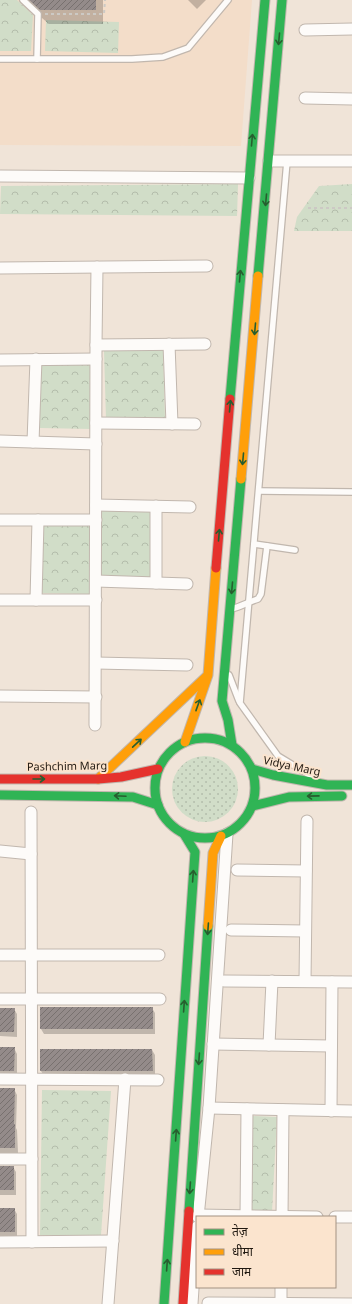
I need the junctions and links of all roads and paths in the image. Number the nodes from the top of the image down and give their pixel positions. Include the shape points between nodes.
1 (23, 0) edge
2 (105, 0) edge
3 (228, 0) edge
4 (265, 0) edge
5 (282, 0) edge
6 (38, 14) junction
7 (352, 29) edge
8 (305, 30) dead end
9 (0, 59) edge
10 (37, 59) junction
11 (305, 98) dead end
12 (352, 99) edge
13 (269, 161) junction
14 (287, 161) junction
15 (352, 161) edge
16 (0, 176) edge
17 (249, 178) junction
18 (308, 208) dead end
19 (352, 208) edge
20 (97, 266) junction
21 (206, 266) dead end
22 (0, 268) edge
23 (169, 344) junction
24 (205, 344) dead end
25 (96, 345) junction
26 (36, 359) junction
27 (96, 359) junction
28 (0, 360) edge
29 (96, 423) junction
30 (172, 424) junction
31 (195, 424) dead end
32 (0, 441) edge
33 (33, 442) junction
34 (96, 444) junction
35 (259, 491) junction
36 (352, 492) edge
37 (96, 505) junction
38 (156, 506) junction
39 (190, 507) dead end
40 (0, 520) edge
41 (38, 520) junction
42 (96, 520) junction
43 (254, 544) junction
44 (267, 546) junction
45 (295, 550) dead end
46 (96, 581) junction
47 (156, 583) junction
48 (187, 584) dead end
49 (0, 600) edge
50 (36, 600) junction
51 (96, 600) junction
52 (249, 602) junction
53 (231, 609) junction
54 (96, 663) junction
55 (187, 665) dead end
56 (226, 665) junction
57 (208, 675) junction
58 (0, 696) edge
59 (96, 697) junction
60 (240, 703) junction
61 (95, 725) dead end
62 (185, 742) junction
63 (232, 745) junction
64 (158, 769) junction
65 (252, 769) junction
66 (0, 779) edge
67 (98, 779) junction
68 (327, 785) junction
69 (352, 785) edge
70 (0, 795) edge
71 (352, 796) edge
72 (158, 805) junction
73 (253, 806) junction
74 (31, 812) dead end
75 (307, 821) dead end
76 (184, 834) junction
77 (224, 835) junction
78 (0, 852) edge
79 (31, 854) junction
80 (237, 870) dead end
81 (306, 871) junction
82 (231, 930) dead end
83 (306, 931) junction
84 (0, 955) edge
85 (32, 955) junction
86 (158, 955) dead end
87 (224, 981) dead end
88 (272, 981) junction
89 (305, 982) junction
90 (332, 982) junction
91 (352, 982) edge
92 (0, 999) edge
93 (32, 999) junction
94 (160, 999) dead end
95 (213, 1044) junction
96 (269, 1045) junction
97 (331, 1046) junction
98 (0, 1079) edge
99 (32, 1079) junction
100 (125, 1079) junction
101 (158, 1080) dead end
102 (209, 1108) junction
103 (247, 1109) junction
104 (283, 1110) junction
105 (331, 1111) junction
106 (352, 1111) edge
107 (32, 1159) junction
108 (0, 1160) edge
109 (198, 1216) edge
110 (246, 1216) joint
111 (282, 1216) edge
112 (336, 1217) edge
113 (352, 1218) edge
114 (113, 1241) junction
115 (0, 1242) edge
116 (32, 1242) junction
117 (196, 1242) edge
118 (281, 1288) edge
119 (208, 1303) dead end
120 (108, 1304) edge
121 (164, 1304) edge
122 (183, 1304) edge
123 (192, 1304) edge
124 (281, 1304) edge
125 (352, 1304) edge

1 - 6 lane
2 - 6 path via 104,14
3 - 10 lane via 188,48 163,57
17 -> 4 main road
5 -> 13 main road
6 - 10 lane
7 - 8 street
9 - 10 lane
11 - 12 street
13 - 14 street
13 -> 53 main road
14 - 15 street
14 - 35 lane
16 - 17 street
57 -> 17 main road
18 - 19 path
20 - 21 street
20 - 22 street
20 - 25 street
23 - 24 street
23 - 25 street
23 - 30 street
25 - 27 street
26 - 27 street
26 - 28 street
26 - 33 street
27 - 29 street
29 - 30 street
29 - 34 street
30 - 31 street
32 - 33 street
33 - 34 street
34 - 37 street
35 - 36 lane
35 - 43 lane
37 - 38 street
37 - 42 street
38 - 39 street
38 - 47 street
40 - 41 street
41 - 42 street
41 - 50 street
42 - 46 street
43 - 44 lane
43 - 52 lane
44 - 45 lane
44 - 52 lane via 261,594 258,600
46 - 47 street
46 - 51 street
47 - 48 street
49 - 50 street
50 - 51 street
51 - 54 street
52 - 53 lane
52 - 60 lane
53 - 56 main road
54 - 55 street
54 - 59 street
56 - 60 lane
56 - 63 main road via 222,701
62 -> 57 main road
67 -> 57 main road
58 - 59 street
59 - 61 street
60 - 68 lane via 278,756
62 - 63 main road, Vidya Marg via 201,738 217,739
62 - 64 main road, Vidya Marg via 174,748
63 - 65 main road, Vidya Marg
64 - 67 main road, Pashchim Marg
64 - 72 main road, Vidya Marg via 155,793
65 - 68 main road, Vidya Marg
65 - 73 main road, Vidya Marg via 256,787
66 -> 67 main road, Pashchim Marg
68 - 69 main road
72 -> 70 main road via 133,797
71 -> 73 main road via 290,797
72 - 76 main road, Vidya Marg via 171,825
73 - 77 main road, Vidya Marg via 244,821
74 - 79 street
75 - 81 street
76 - 77 main road, Vidya Marg via 196,838
121 -> 76 main road via 194,852
77 - 95 street
77 -> 122 main road via 212,853
78 - 79 street
79 - 85 street
80 - 81 street
81 - 83 street
82 - 83 street
83 - 89 street
84 - 85 street
85 - 86 street
85 - 93 street
87 - 88 street
88 - 89 street
88 - 96 street
89 - 90 street
90 - 91 street
90 - 97 street
92 - 93 street
93 - 94 street
93 - 99 street
95 - 96 street
95 - 102 street
96 - 97 street
97 - 105 street
98 - 99 street
99 - 100 street
99 - 107 street
100 - 101 street
100 - 114 street
102 - 103 street
102 - 109 street
103 - 104 street
103 - 110 street
104 - 105 street
104 - 111 street
105 - 106 street
107 - 108 street
107 - 116 street
109 - 110 street
112 - 113 street
114 - 116 street
114 - 120 street
115 - 116 street
117 - 123 street
118 - 124 street
119 - 124 street
124 - 125 street

